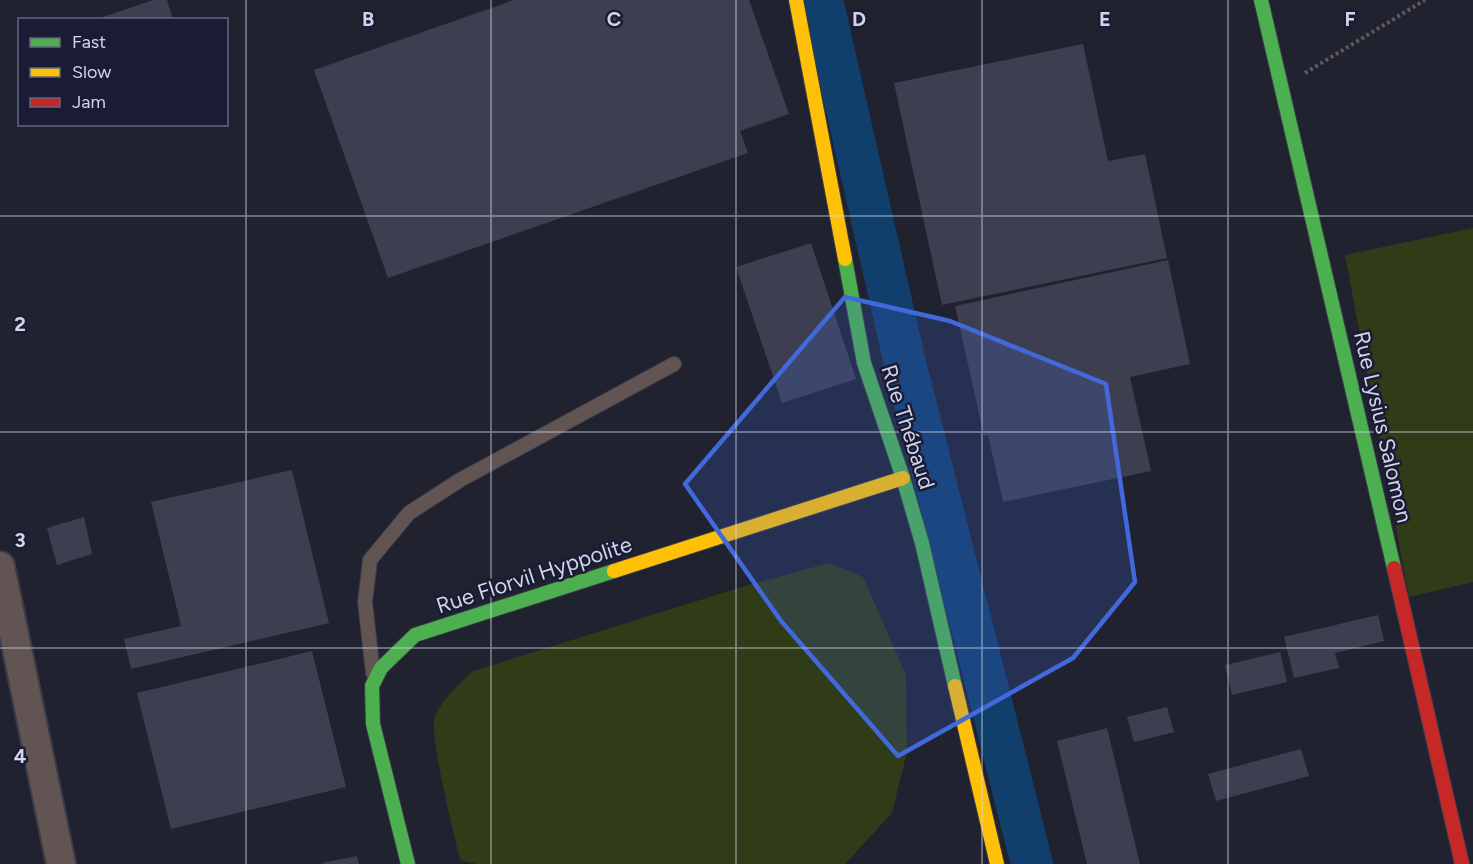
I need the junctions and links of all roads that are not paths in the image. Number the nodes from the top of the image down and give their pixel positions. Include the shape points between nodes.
1 (796, 0) edge
2 (1261, 0) edge
3 (674, 364) dead end
4 (903, 478) junction
5 (0, 566) edge
6 (374, 681) junction
7 (61, 864) edge
8 (408, 864) edge
9 (997, 864) edge
10 (1462, 864) edge

1 - 4 street, Rue Thébaud via 864,363
2 - 10 street, Rue Lysius Salomon
3 - 6 lane via 460,480 409,513 370,560 365,603
4 - 6 street, Rue Florvil Hyppolite via 415,635 385,664
4 - 9 street, Rue Thébaud via 922,543
5 - 7 street
6 - 8 street via 372,724

